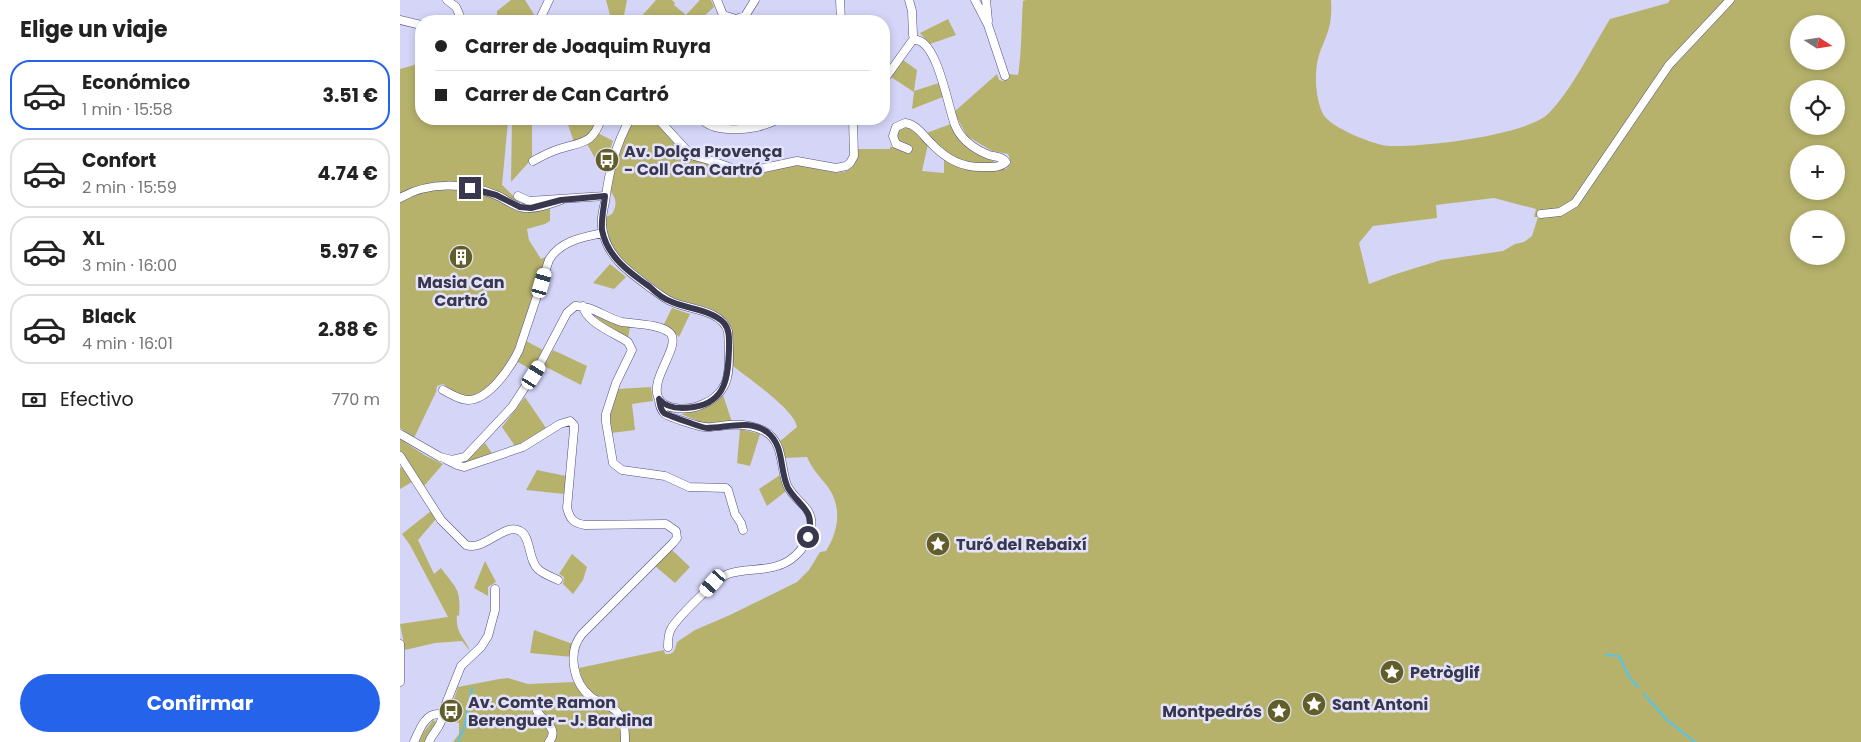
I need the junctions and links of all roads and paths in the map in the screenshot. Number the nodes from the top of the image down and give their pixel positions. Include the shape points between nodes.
1 (447, 0) edge
2 (549, 0) edge
3 (717, 0) edge
4 (755, 0) edge
5 (840, 0) edge
6 (909, 0) edge
7 (916, 0) edge
8 (975, 0) edge
9 (986, 0) edge
10 (1730, 0) edge
11 (912, 11) junction
12 (459, 15) edge
13 (542, 15) edge
14 (722, 15) edge
15 (747, 15) edge
16 (841, 15) edge
17 (400, 20) edge
18 (415, 24) edge
19 (988, 25) junction
20 (914, 39) junction
21 (890, 72) edge
22 (1005, 76) dead end
23 (599, 125) edge
24 (627, 125) edge
25 (664, 125) edge
26 (709, 125) edge
27 (763, 125) edge
28 (853, 125) edge
29 (908, 149) dead end
30 (534, 161) dead end
31 (518, 196) dead end
32 (605, 196) junction
33 (400, 198) edge
34 (561, 200) junction
35 (1541, 214) dead end
36 (603, 233) junction
37 (583, 306) junction
38 (443, 390) dead end
39 (659, 399) junction
40 (400, 434) edge
41 (400, 456) edge
42 (445, 458) junction
43 (744, 530) dead end
44 (558, 580) dead end
45 (495, 589) dead end
46 (400, 644) edge
47 (668, 647) dead end
48 (400, 682) edge
49 (537, 711) dead end
50 (441, 716) junction
51 (414, 742) edge
52 (429, 742) edge
53 (549, 742) edge
54 (625, 742) edge

1 - 12 street
2 - 13 street
3 - 14 street
4 - 15 street
5 - 16 street
6 - 11 street
7 - 11 street
8 - 19 street
9 - 19 street
10 - 35 street via 1669,65 1575,203 1560,212
11 - 20 street
17 - 18 street
19 - 22 street
20 - 21 street
20 - 29 street via 926,44 937,66 952,117 962,137 983,152 1006,162 997,166 963,165 938,150 915,126 905,122 896,127 892,136 896,144
23 - 30 street via 588,141
24 - 32 street via 611,162
25 - 28 street via 691,155 740,171 797,161 836,168 846,166 854,156
26 - 27 street via 721,129
31 - 34 street via 529,201
32 - 34 street
32 - 36 street
33 - 34 street via 441,185 487,192 523,208 536,208
36 - 38 street via 574,241 554,252 515,360 494,386 482,396 467,400
36 - 39 street via 616,258 631,274 668,300 716,317 728,331 728,374 720,392 706,403 690,408 672,407
37 - 39 street via 616,320 646,325 670,334 673,344 657,384
37 - 42 street via 572,307 567,313 540,364 507,414 465,457 457,460
37 - 43 street via 585,315 628,342 632,350 606,414 613,463 622,470 665,476 689,487 726,488
39 - 47 street via 665,414 700,426 736,425 767,432 777,444 786,484 809,513 811,522 806,543 788,561 770,569 719,577 678,619 669,634
40 - 42 street
41 - 44 street via 441,520 466,545 477,546 504,532 520,530 525,535 537,568
42 - 54 street via 464,467 523,447 570,421 574,430 567,508 573,522 585,526 666,524 676,531 673,543 579,637 574,651 578,683 588,695 619,714
45 - 50 street via 495,610 488,636 461,666
46 - 48 street
49 - 53 street via 553,731
50 - 51 street via 434,714 427,719
50 - 52 street via 442,722

